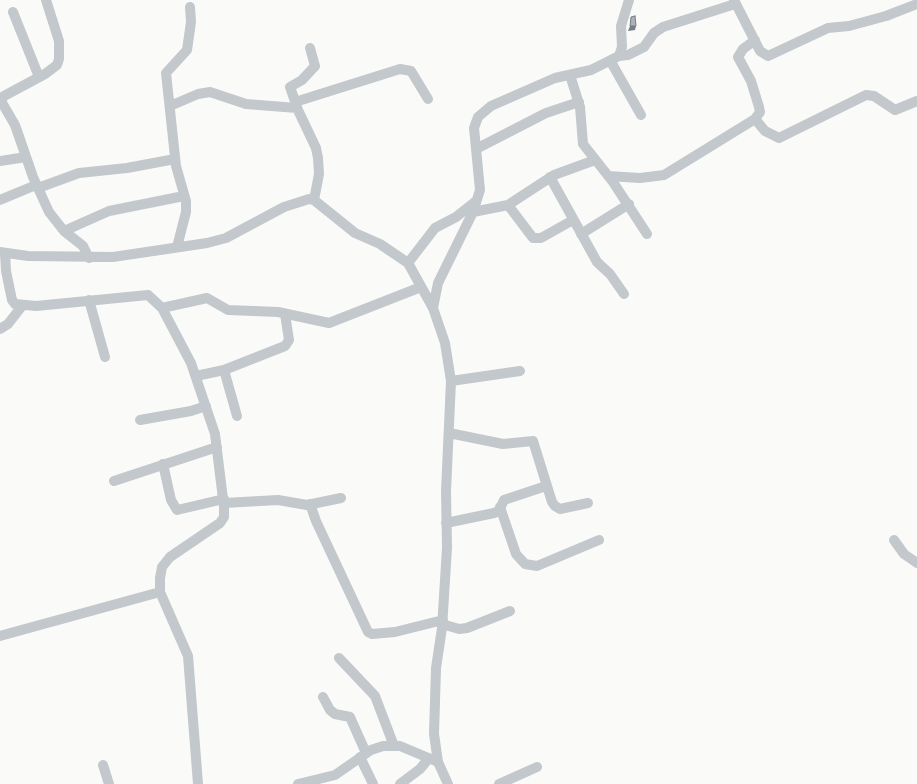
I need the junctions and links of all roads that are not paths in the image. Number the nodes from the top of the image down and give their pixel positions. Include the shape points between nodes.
1 (46, 0) edge
2 (629, 0) edge
3 (734, 2) edge
4 (917, 4) edge
5 (190, 7) dead end
6 (13, 12) dead end
7 (755, 40) junction
8 (310, 48) dead end
9 (615, 59) junction
10 (570, 75) junction
11 (39, 77) junction
12 (1, 96) edge
13 (428, 98) dead end
14 (917, 101) edge
15 (579, 102) junction
16 (296, 105) junction
17 (170, 106) junction
18 (641, 115) dead end
19 (755, 119) junction
20 (476, 149) junction
21 (26, 157) junction
22 (175, 159) junction
23 (595, 160) junction
24 (0, 161) edge
25 (608, 176) junction
26 (550, 177) junction
27 (37, 187) junction
28 (184, 196) junction
29 (0, 200) edge
30 (314, 200) junction
31 (629, 204) junction
32 (508, 205) junction
33 (474, 207) junction
34 (573, 220) junction
35 (64, 231) junction
36 (581, 234) junction
37 (647, 234) dead end
38 (178, 247) junction
39 (2, 253) edge
40 (88, 258) junction
41 (408, 263) junction
42 (422, 288) junction
43 (624, 294) dead end
44 (89, 300) junction
45 (22, 306) junction
46 (162, 308) junction
47 (433, 308) junction
48 (285, 314) junction
49 (0, 329) edge
50 (105, 356) dead end
51 (224, 370) junction
52 (520, 371) dead end
53 (196, 376) junction
54 (452, 381) junction
55 (206, 406) junction
56 (237, 416) dead end
57 (140, 420) dead end
58 (449, 433) junction
59 (217, 447) junction
60 (163, 464) junction
61 (114, 482) dead end
62 (546, 486) junction
63 (340, 498) dead end
64 (224, 501) junction
65 (588, 503) dead end
66 (310, 504) junction
67 (500, 507) junction
68 (446, 523) junction
69 (600, 540) dead end
70 (894, 540) dead end
71 (917, 563) edge
72 (160, 592) junction
73 (510, 611) dead end
74 (442, 622) junction
75 (0, 636) edge
76 (339, 658) dead end
77 (324, 697) dead end
78 (394, 746) junction
79 (363, 755) junction
80 (433, 760) junction
81 (103, 765) dead end
82 (537, 767) dead end
83 (109, 784) edge
84 (198, 784) edge
85 (301, 784) edge
86 (372, 784) edge
87 (400, 784) edge
88 (448, 784) edge
89 (500, 784) edge

1 - 11 street via 58,41 59,59 52,69
2 - 9 street via 621,26 622,47
3 - 7 street
3 - 9 street via 662,26 644,47
4 - 7 street via 849,26 828,28 768,56
5 - 17 street via 187,50 166,73
6 - 11 street
7 - 19 street via 738,57 751,81 760,112
8 - 16 street via 315,66 290,87
9 - 10 street
9 - 18 street
10 - 15 street
10 - 20 street via 555,78 491,106 478,117 474,128
11 - 12 street
12 - 21 street
13 - 16 street via 411,71 400,69
14 - 19 street via 895,110 874,96 866,95 779,138 765,132
15 - 20 street via 546,113
15 - 23 street via 583,144
16 - 17 street via 246,104 210,92
16 - 30 street via 318,158
17 - 22 street
19 - 25 street via 664,175 640,178
20 - 33 street via 480,190
21 - 24 street
21 - 27 street
22 - 27 street via 79,173
22 - 28 street
23 - 25 street
23 - 26 street
25 - 31 street
26 - 32 street
26 - 34 street
27 - 29 street
27 - 35 street
28 - 35 street via 109,211
28 - 38 street via 186,212
30 - 38 street via 284,208 226,238
30 - 41 street via 355,233 380,244
31 - 36 street
31 - 37 street
32 - 33 street
32 - 34 street via 533,238 541,238
33 - 41 street via 435,228
33 - 47 street via 438,283
34 - 36 street
35 - 40 street via 83,246
36 - 43 street via 597,262
38 - 40 street
39 - 40 street
39 - 45 street via 12,300
41 - 42 street
42 - 47 street
42 - 48 street via 329,323
44 - 45 street
44 - 46 street via 148,295
44 - 50 street
45 - 49 street
46 - 48 street via 207,298 228,310
46 - 53 street
47 - 54 street via 445,343
48 - 51 street via 288,343
51 - 53 street
51 - 56 street
52 - 54 street
53 - 55 street
54 - 58 street
55 - 57 street
55 - 59 street
58 - 62 street via 503,444 533,441
58 - 68 street
59 - 60 street
59 - 64 street
60 - 61 street
60 - 64 street via 171,500 177,510
62 - 65 street via 552,502 560,509
62 - 67 street via 504,500
63 - 66 street
64 - 66 street via 278,500
64 - 72 street via 224,518 220,523 170,557 162,567
66 - 74 street via 368,632 395,632
67 - 68 street via 494,513
67 - 69 street via 516,554 525,564 537,566
68 - 74 street
70 - 71 street via 904,554
72 - 75 street
72 - 84 street via 188,656
73 - 74 street via 468,628 459,629
74 - 80 street via 436,668
76 - 78 street via 375,696
77 - 79 street via 335,714 350,717
78 - 79 street via 383,746
78 - 80 street via 416,751
79 - 85 street via 334,775
79 - 86 street
80 - 87 street
80 - 88 street
81 - 83 street
82 - 89 street

